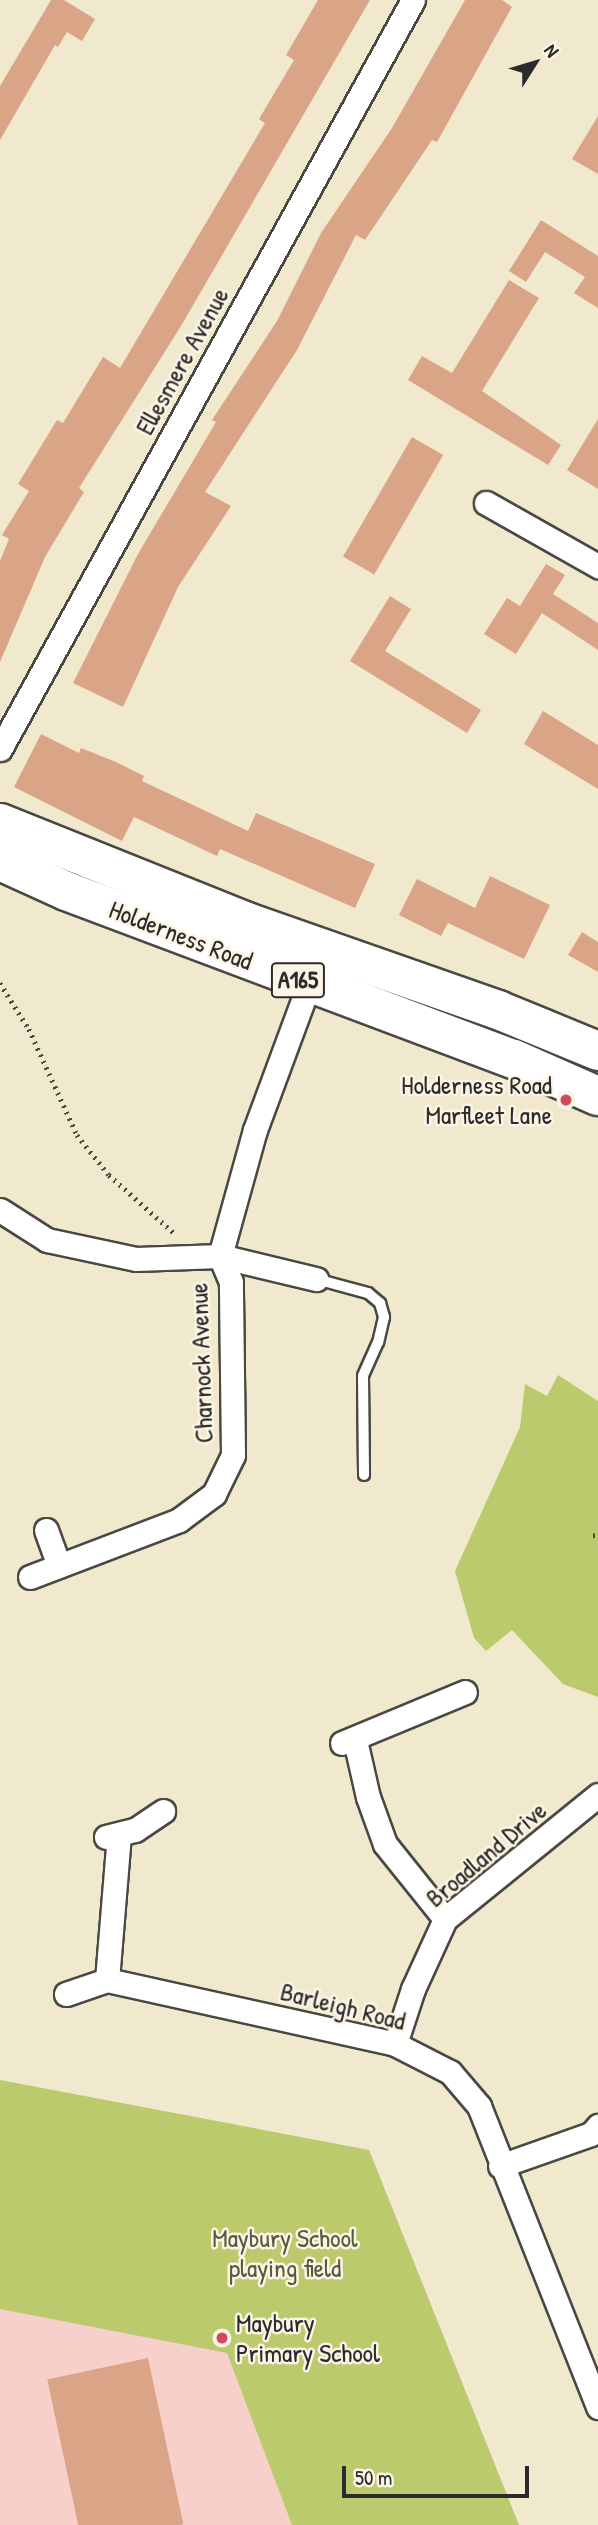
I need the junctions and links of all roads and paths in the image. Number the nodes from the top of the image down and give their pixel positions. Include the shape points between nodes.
1 (413, 0) edge
2 (486, 503) dead end
3 (598, 566) edge
4 (0, 749) edge
5 (0, 823) edge
6 (0, 861) edge
7 (0, 983) edge
8 (309, 984) junction
9 (539, 1048) junction
10 (598, 1051) edge
11 (598, 1096) edge
12 (0, 1210) edge
13 (212, 1256) junction
14 (316, 1279) joint
15 (365, 1475) dead end
16 (46, 1530) dead end
17 (59, 1566) junction
18 (30, 1577) dead end
19 (465, 1692) dead end
20 (598, 1795) edge
21 (163, 1811) dead end
22 (445, 1919) junction
23 (107, 1980) junction
24 (66, 1994) dead end
25 (396, 2044) junction
26 (598, 2126) edge
27 (500, 2166) junction
28 (598, 2407) edge

1 - 4 street, Ellesmere Avenue
2 - 3 street
5 - 9 highway, Holderness Road / A165 via 247,922
6 - 8 highway, Holderness Road / A165
7 - 13 path via 29,1029 77,1135 109,1175
8 - 9 highway, Holderness Road / A165
8 - 13 street, Charnock Avenue
9 - 10 highway, Holderness Road / A165
9 - 11 highway, Holderness Road / A165
12 - 13 street via 47,1240 136,1259
13 - 14 street
13 - 17 street, Charnock Avenue via 231,1282 233,1455 214,1494 179,1520
14 - 15 lane via 368,1293 380,1303 384,1317 363,1376
16 - 17 street
17 - 18 street, Charnock Avenue
19 - 22 street via 348,1742 385,1844
20 - 22 street, Broadland Drive
21 - 23 street via 135,1830 113,1835
22 - 25 street, Broadland Drive via 413,1989
23 - 24 street
23 - 25 street, Barleigh Road
25 - 27 street, Barleigh Road via 450,2072 479,2106
26 - 27 street via 591,2134
27 - 28 street, Barleigh Road

